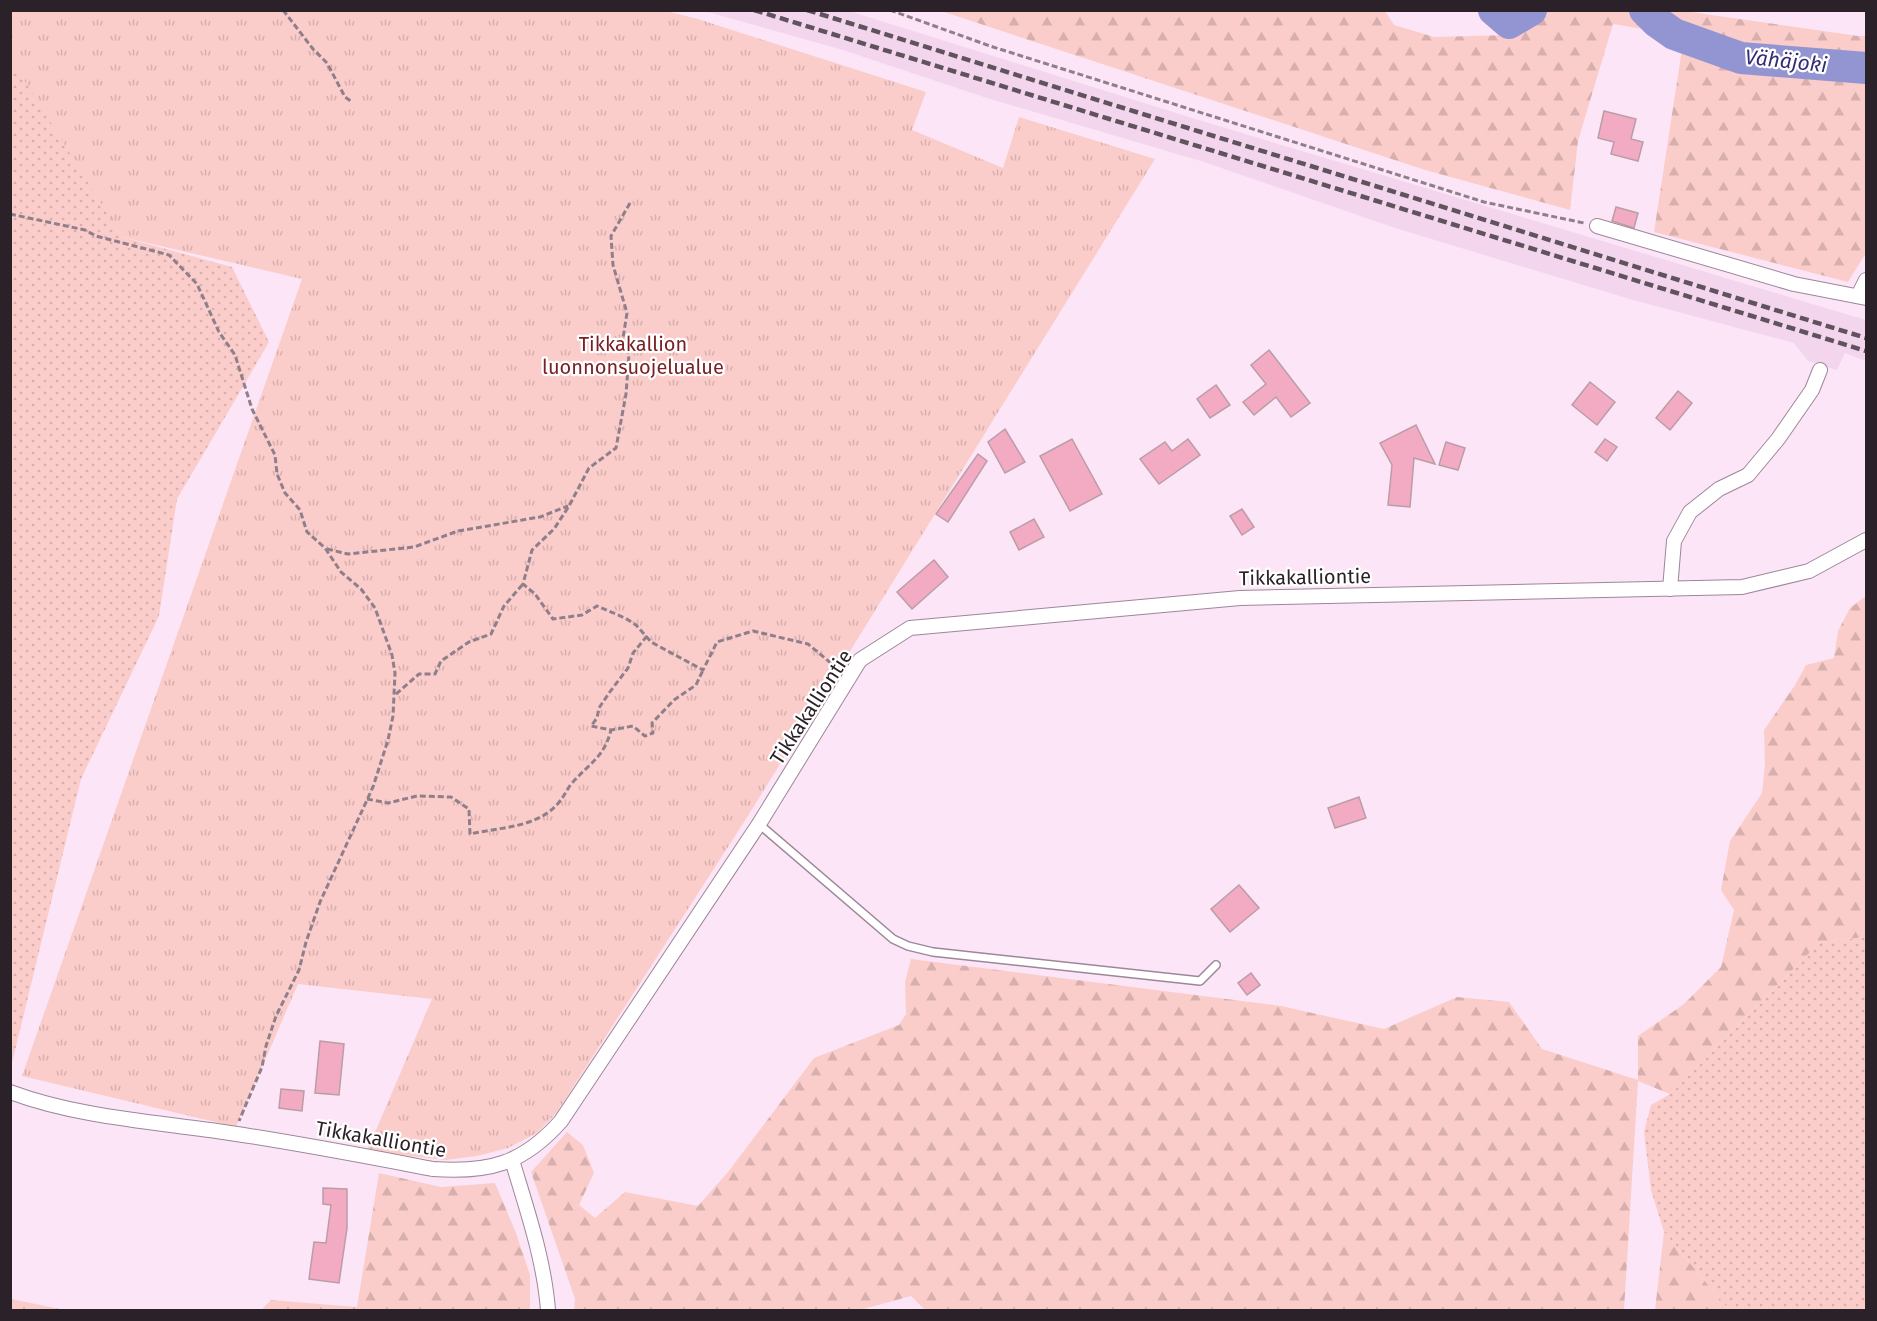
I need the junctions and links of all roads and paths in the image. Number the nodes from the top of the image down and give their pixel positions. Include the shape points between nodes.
1 (283, 10) edge
2 (890, 10) edge
3 (352, 102) dead end
4 (630, 203) dead end
5 (10, 214) edge
6 (1597, 226) joint
7 (1866, 280) edge
8 (1862, 297) edge
9 (1820, 370) dead end
10 (569, 506) junction
11 (1866, 540) edge
12 (325, 548) junction
13 (523, 584) junction
14 (1670, 589) junction
15 (647, 636) junction
16 (704, 670) junction
17 (849, 677) junction
18 (395, 695) junction
19 (611, 730) junction
20 (367, 799) junction
21 (759, 824) junction
22 (1216, 965) dead end
23 (10, 1092) edge
24 (233, 1133) junction
25 (512, 1161) junction
26 (548, 1311) edge

1 - 3 path via 327,63 345,98
2 - 6 path via 990,46 1484,202
4 - 10 path via 611,236 613,265 627,314 623,338 629,354 616,448 590,468
5 - 12 path via 85,230 169,255 197,284 219,332 235,355 252,409 275,455 285,493 300,510 307,532
6 - 8 street via 1794,284
7 - 8 street
9 - 14 street via 1778,439 1748,475 1719,489 1690,512 1674,541
10 - 12 path via 540,517 458,531 414,547 348,554
10 - 13 path via 555,529 532,550
11 - 14 street, Tikkakalliontie via 1809,571 1742,587
12 - 18 path via 341,572 375,608 392,655
13 - 15 path via 553,620 582,615 597,606 625,618
13 - 18 path via 504,606 491,634 469,642 441,661 435,674 419,674
14 - 17 street, Tikkakalliontie via 1240,598 953,623 910,628 860,660
15 - 16 path via 651,642
15 - 19 path via 591,726
16 - 17 path via 717,642 753,631 808,644
16 - 19 path via 696,685 674,700 652,723 653,733 645,736 633,726
17 - 21 street, Tikkakalliontie
18 - 20 path via 388,740
19 - 20 path via 607,745 560,802 541,817 511,827 470,834 469,809 451,797 417,796 388,803
20 - 24 path via 320,902 299,970 276,1016 262,1067
21 - 22 lane via 893,939 908,946 1200,981
21 - 25 street, Tikkakalliontie via 561,1121 531,1150
23 - 24 street, Tikkakalliontie via 95,1114
24 - 25 street, Tikkakalliontie via 433,1169 473,1169
25 - 26 street via 539,1252

